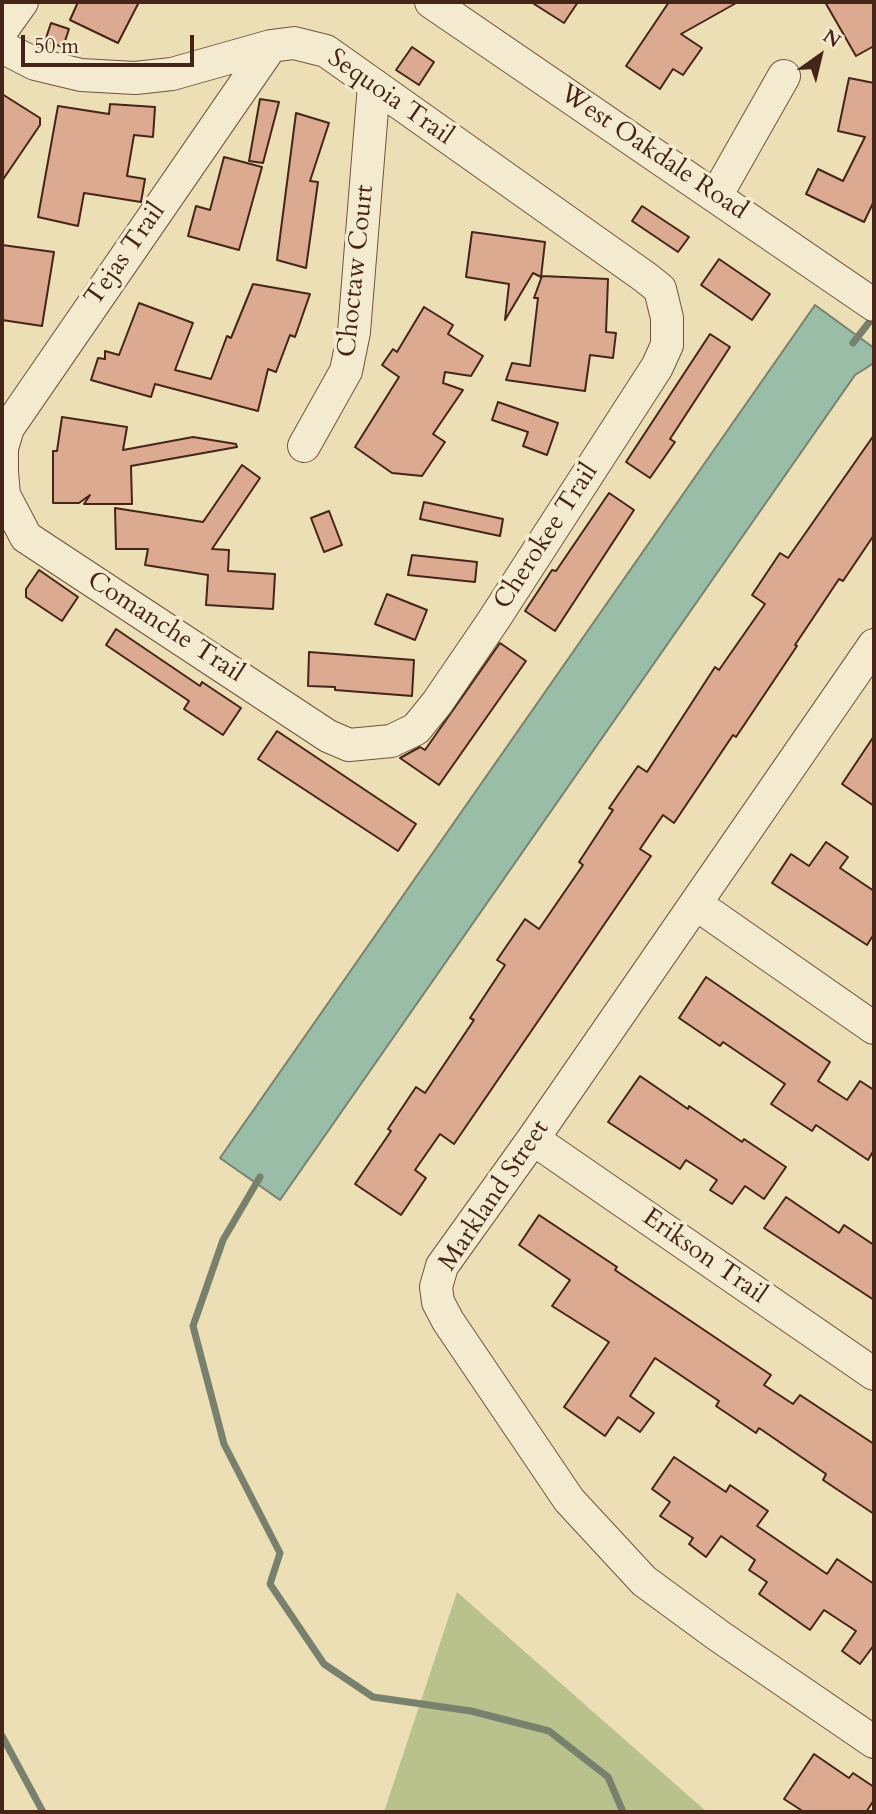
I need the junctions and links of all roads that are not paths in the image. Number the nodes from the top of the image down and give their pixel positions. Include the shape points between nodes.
1 (22, 2) edge
2 (439, 4) edge
3 (2, 30) edge
4 (271, 46) junction
5 (2, 47) edge
6 (784, 76) dead end
7 (374, 85) junction
8 (716, 196) junction
9 (660, 289) joint
10 (863, 298) edge
11 (304, 446) dead end
12 (2, 472) edge
13 (871, 658) edge
14 (368, 744) joint
15 (696, 904) junction
16 (874, 1028) edge
17 (533, 1139) junction
18 (874, 1374) edge
19 (874, 1742) edge

1 - 3 street
2 - 8 street, West Oakdale Road
4 - 5 street, Sequoia Trail via 172,74 135,78 81,75 35,64
4 - 7 street, Sequoia Trail via 295,43 326,51
4 - 12 street, Tejas Trail via 8,428
6 - 8 street
7 - 9 street, Sequoia Trail
7 - 11 street, Choctaw Court via 354,332 346,371
8 - 10 street, West Oakdale Road
9 - 14 street, Cherokee Trail via 667,345 657,367 437,703 416,729 391,741
12 - 14 street, Comanche Trail via 4,495 26,537 328,736 349,745
13 - 15 street, Markland Street
15 - 16 street
15 - 17 street, Markland Street
17 - 18 street, Erikson Trail
17 - 19 street, Markland Street via 442,1266 436,1287 448,1321 569,1500 644,1581

